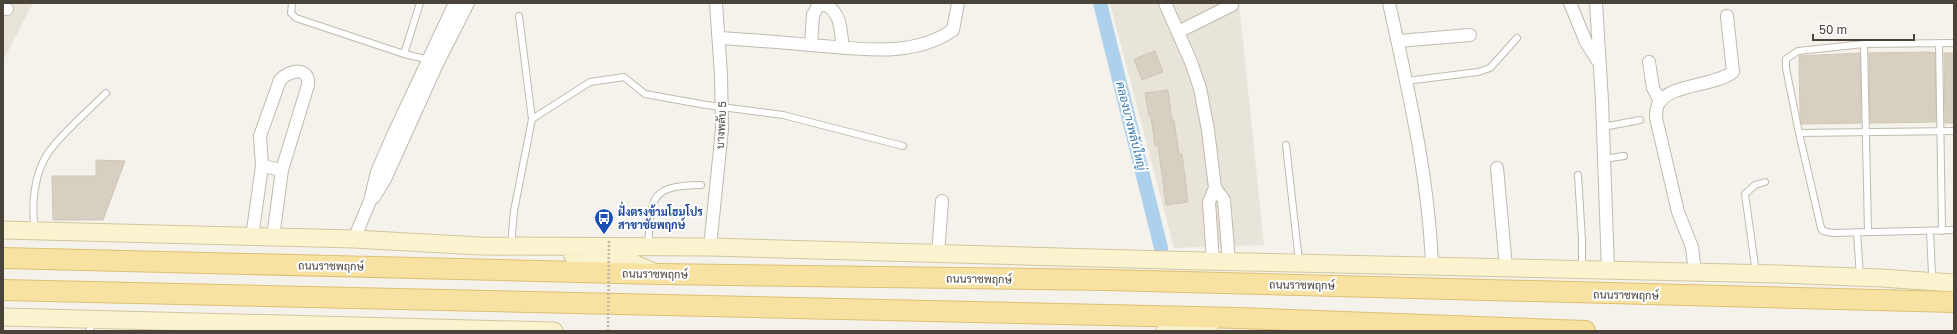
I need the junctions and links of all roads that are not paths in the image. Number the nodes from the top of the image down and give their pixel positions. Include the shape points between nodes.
1 (292, 3) edge
2 (420, 3) edge
3 (455, 3) edge
4 (468, 3) edge
5 (716, 3) edge
6 (958, 3) edge
7 (1165, 3) edge
8 (1389, 3) edge
9 (1570, 3) edge
10 (1596, 3) edge
11 (1232, 5) dead end
12 (518, 16) dead end
13 (1727, 16) dead end
14 (1178, 32) junction
15 (1470, 35) dead end
16 (719, 38) junction
17 (1517, 38) dead end
18 (1398, 41) junction
19 (1939, 43) junction
20 (1954, 43) edge
21 (1864, 44) junction
22 (811, 45) junction
23 (843, 48) junction
24 (404, 54) junction
25 (432, 61) junction
26 (1649, 62) dead end
27 (1600, 64) junction
28 (1406, 81) junction
29 (106, 93) dead end
30 (1660, 102) junction
31 (722, 108) junction
32 (532, 119) junction
33 (1640, 120) dead end
34 (1603, 127) junction
35 (1940, 132) junction
36 (1954, 132) edge
37 (1799, 133) junction
38 (1867, 133) junction
39 (1286, 145) dead end
40 (903, 146) dead end
41 (1624, 156) dead end
42 (1604, 159) junction
43 (262, 166) junction
44 (1497, 168) dead end
45 (282, 170) junction
46 (1578, 175) dead end
47 (1765, 182) dead end
48 (702, 185) dead end
49 (942, 201) dead end
50 (3, 230) edge
51 (35, 230) junction
52 (1954, 230) edge
53 (1930, 231) junction
54 (1942, 231) junction
55 (1857, 232) junction
56 (1868, 232) junction
57 (252, 237) junction
58 (273, 237) junction
59 (354, 239) junction
60 (480, 246) junction
61 (511, 246) junction
62 (648, 246) junction
63 (710, 247) junction
64 (938, 254) junction
65 (3, 258) edge
66 (1215, 261) junction
67 (1299, 263) junction
68 (1432, 266) junction
69 (1506, 267) junction
70 (1582, 269) junction
71 (1608, 270) junction
72 (1695, 272) junction
73 (1954, 272) edge
74 (658, 274) junction
75 (1756, 274) junction
76 (1932, 274) junction
77 (1860, 278) junction
78 (1881, 278) junction
79 (1107, 280) junction
80 (1954, 284) edge
81 (3, 290) edge
82 (1954, 302) edge
83 (3, 317) edge
84 (1239, 318) junction
85 (92, 325) edge
86 (494, 330) edge
87 (554, 331) edge
88 (1165, 331) edge
89 (1585, 331) edge

1 - 24 lane via 291,13 296,18
2 - 24 lane
3 - 25 street
4 - 25 street
5 - 16 street, บางพลับ 5
6 - 23 street via 955,26 945,36 897,49
7 - 14 street
8 - 18 street
9 - 27 street via 1586,42
10 - 27 street
11 - 14 street
12 - 32 lane
13 - 30 street via 1733,72 1723,78 1677,90
14 - 66 street via 1200,88 1208,130 1215,188 1209,202
15 - 18 street
16 - 22 street
16 - 31 street, บางพลับ 5
17 - 28 lane via 1490,68 1478,72
18 - 28 street
19 - 20 lane
19 - 21 lane
19 - 35 lane
21 - 37 lane via 1798,51 1786,59
21 - 38 lane
22 - 23 street
22 - 23 street via 813,14 818,6 825,4 834,9 839,20
24 - 25 lane
25 - 59 street via 412,105 385,179 370,201
26 - 30 street via 1653,88
27 - 34 street
28 - 68 street via 1428,207
29 - 51 lane via 48,153 39,171 34,200
30 - 72 street via 1656,118 1678,212 1692,247
31 - 32 lane via 645,94 624,77 590,82
31 - 40 lane via 783,115
31 - 63 street, บางพลับ 5
32 - 61 lane via 514,211
33 - 34 lane
34 - 42 street
35 - 36 lane
35 - 38 lane
35 - 54 lane
37 - 38 lane
37 - 55 lane via 1821,228 1827,233
38 - 56 lane
39 - 67 lane
41 - 42 lane
42 - 71 street
43 - 45 street
43 - 45 street via 260,136 263,124 280,80 284,74 294,71 307,76 308,85
43 - 57 street
44 - 69 street
45 - 58 street
46 - 70 lane
47 - 75 lane via 1755,184 1745,194
48 - 62 lane via 679,186 656,196 652,204
49 - 64 street
50 - 51 main road, ถนนราชพฤกษ์
51 - 57 main road, ถนนราชพฤกษ์
52 - 54 lane
53 - 54 lane
53 - 56 lane
53 - 76 lane
55 - 56 lane
55 - 77 lane
57 - 58 main road, ถนนราชพฤกษ์
58 - 59 main road, ถนนราชพฤกษ์
59 - 60 main road, ถนนราชพฤกษ์
60 - 61 main road, ถนนราชพฤกษ์
60 - 74 main road via 522,254 626,260
61 - 62 main road, ถนนราชพฤกษ์
62 - 63 main road, ถนนราชพฤกษ์
63 - 64 main road, ถนนราชพฤกษ์
64 - 66 main road, ถนนราชพฤกษ์
65 - 74 main road, ถนนราชพฤกษ์
66 - 67 main road, ถนนราชพฤกษ์
66 - 79 main road
67 - 68 main road, ถนนราชพฤกษ์
68 - 69 main road, ถนนราชพฤกษ์
69 - 70 main road, ถนนราชพฤกษ์
70 - 71 main road, ถนนราชพฤกษ์
71 - 72 main road, ถนนราชพฤกษ์
72 - 75 main road, ถนนราชพฤกษ์
73 - 76 main road
74 - 79 main road, ถนนราชพฤกษ์
75 - 77 main road, ถนนราชพฤกษ์
76 - 78 main road
77 - 78 main road, ถนนราชพฤกษ์
78 - 80 main road
79 - 82 main road, ถนนราชพฤกษ์
81 - 84 main road
83 - 85 main road
84 - 88 main road
84 - 89 main road
85 - 86 main road
86 - 87 main road

